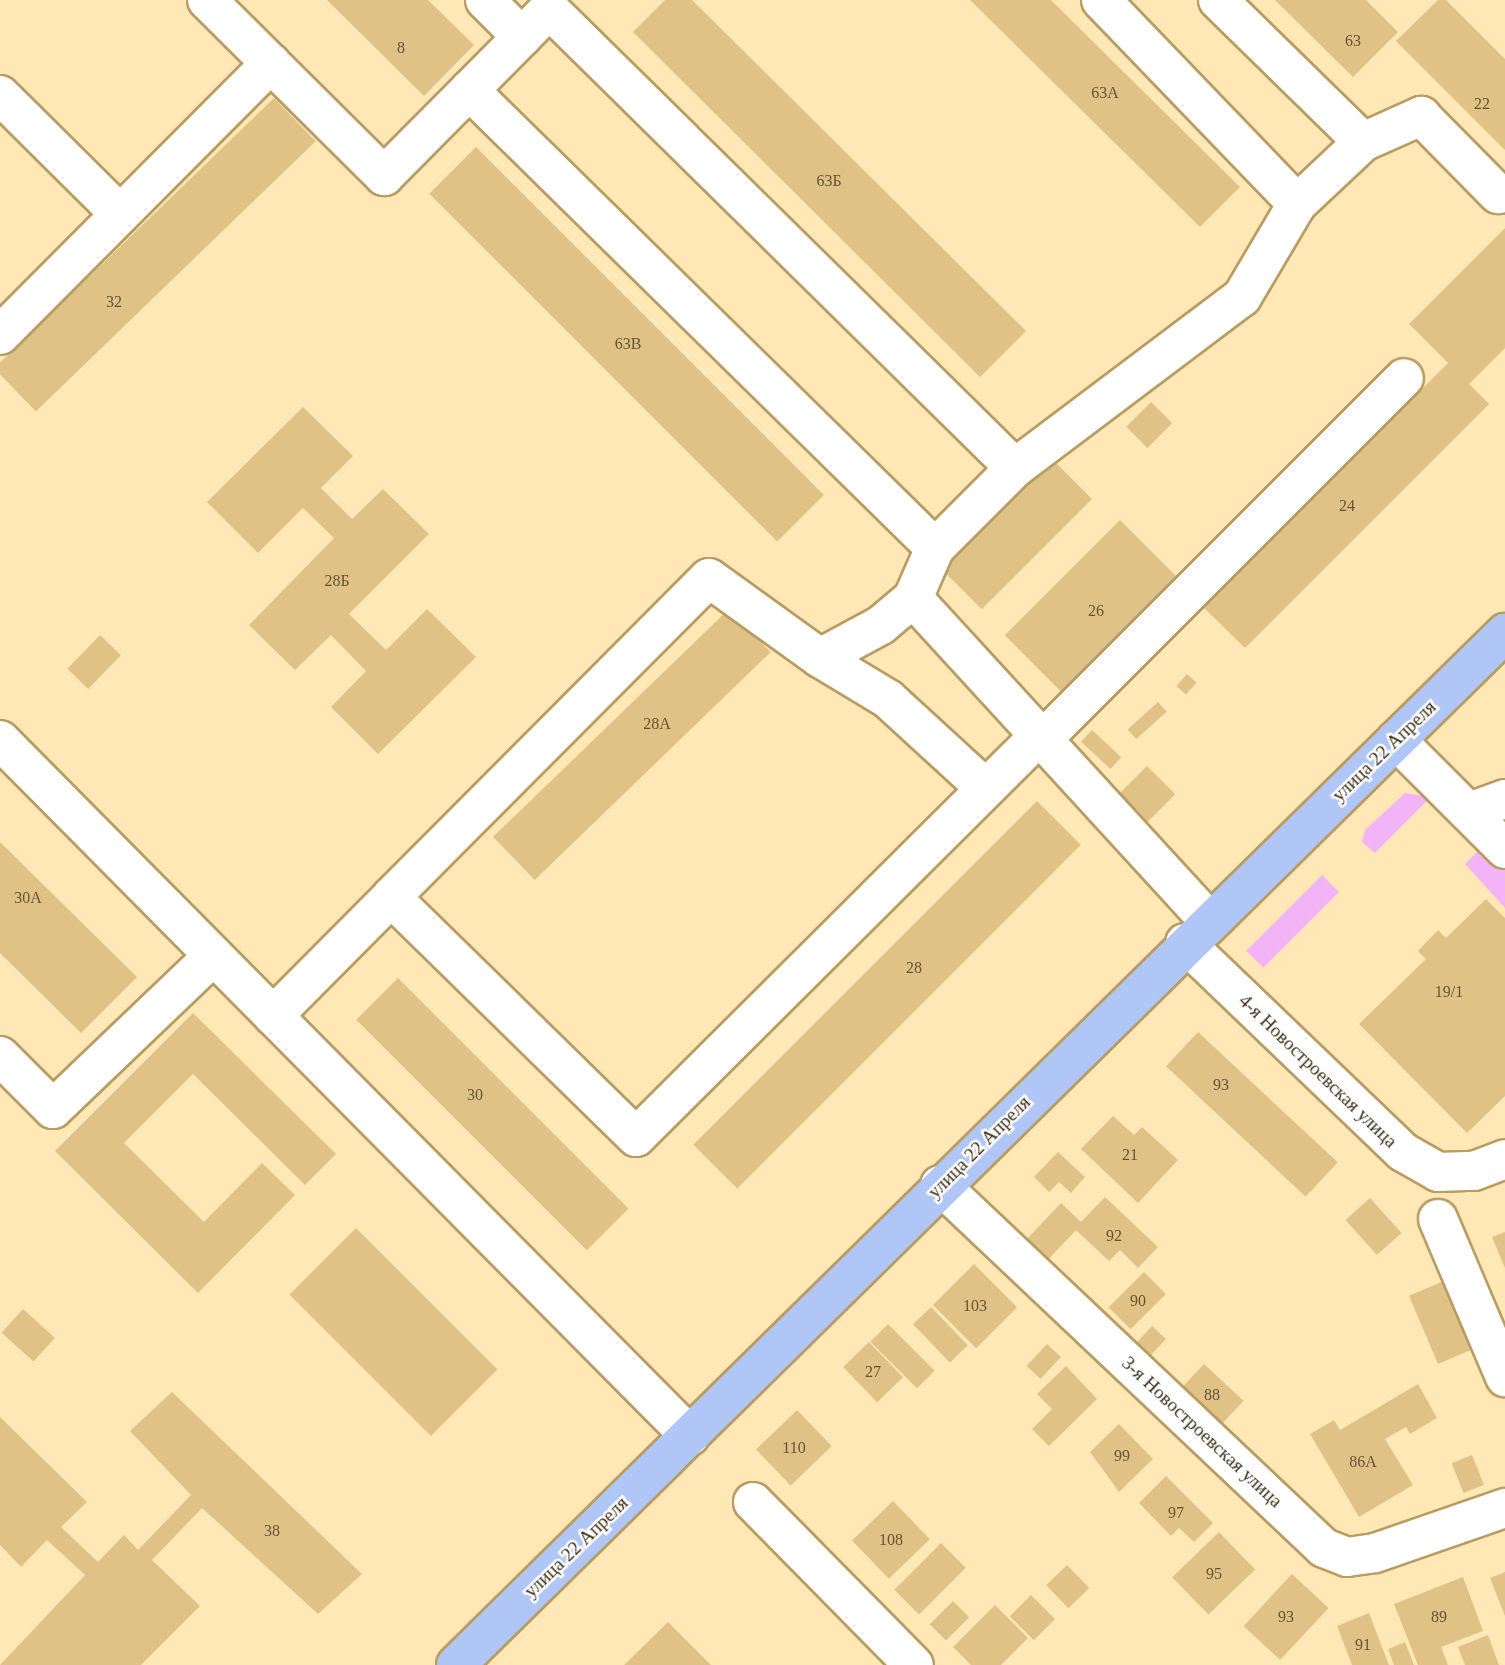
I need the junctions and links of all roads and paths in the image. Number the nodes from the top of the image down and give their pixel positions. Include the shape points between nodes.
1 (207, 0) edge
2 (1101, 0) edge
3 (1218, 0) edge
4 (494, 3) edge
5 (522, 37) junction
6 (271, 63) junction
7 (469, 90) junction
8 (0, 96) edge
9 (1363, 142) junction
10 (1498, 194) dead end
11 (1297, 204) junction
12 (120, 214) junction
13 (0, 335) edge
14 (1404, 378) dead end
15 (1015, 468) junction
16 (935, 548) junction
17 (913, 598) junction
18 (1505, 633) edge
19 (820, 658) junction
20 (1040, 739) junction
21 (0, 740) edge
22 (1396, 740) junction
23 (985, 789) junction
24 (1505, 799) edge
25 (1469, 812) junction
26 (1505, 849) edge
27 (391, 897) junction
28 (1197, 931) junction
29 (213, 956) junction
30 (273, 1016) junction
31 (0, 1056) edge
32 (1505, 1159) edge
33 (940, 1185) junction
34 (1438, 1219) dead end
35 (1505, 1377) edge
36 (690, 1436) junction
37 (753, 1502) dead end
38 (1505, 1508) edge
39 (456, 1665) edge
40 (914, 1665) edge

1 - 6 street
2 - 11 street
3 - 9 street
4 - 5 street
5 - 7 street
5 - 15 street via 549,9
6 - 7 street via 384,176
6 - 12 street
7 - 16 street
8 - 12 street
9 - 10 street via 1421,116
9 - 11 street
11 - 15 street via 1242,297
12 - 13 street
14 - 20 street
15 - 16 street
16 - 17 street
17 - 19 street via 847,648
17 - 20 street, 4-я Новостроевская улица
18 - 22 main road, улица 22 Апреля
19 - 23 street via 888,699
19 - 27 street via 709,578
20 - 23 street
20 - 28 street, 4-я Новостроевская улица
21 - 29 street
22 - 25 street
22 - 28 main road, улица 22 Апреля
23 - 27 street via 636,1137
24 - 25 street
25 - 26 street
27 - 30 street
28 - 32 street, 4-я Новостроевская улица via 1404,1152 1438,1171 1474,1171
28 - 33 main road, улица 22 Апреля
29 - 30 street
29 - 31 street via 53,1109
30 - 36 street
33 - 36 main road, улица 22 Апреля
33 - 38 street, 3-я Новостроевская улица via 1324,1548 1347,1557 1375,1553
34 - 35 street
36 - 39 main road, улица 22 Апреля
37 - 40 street

